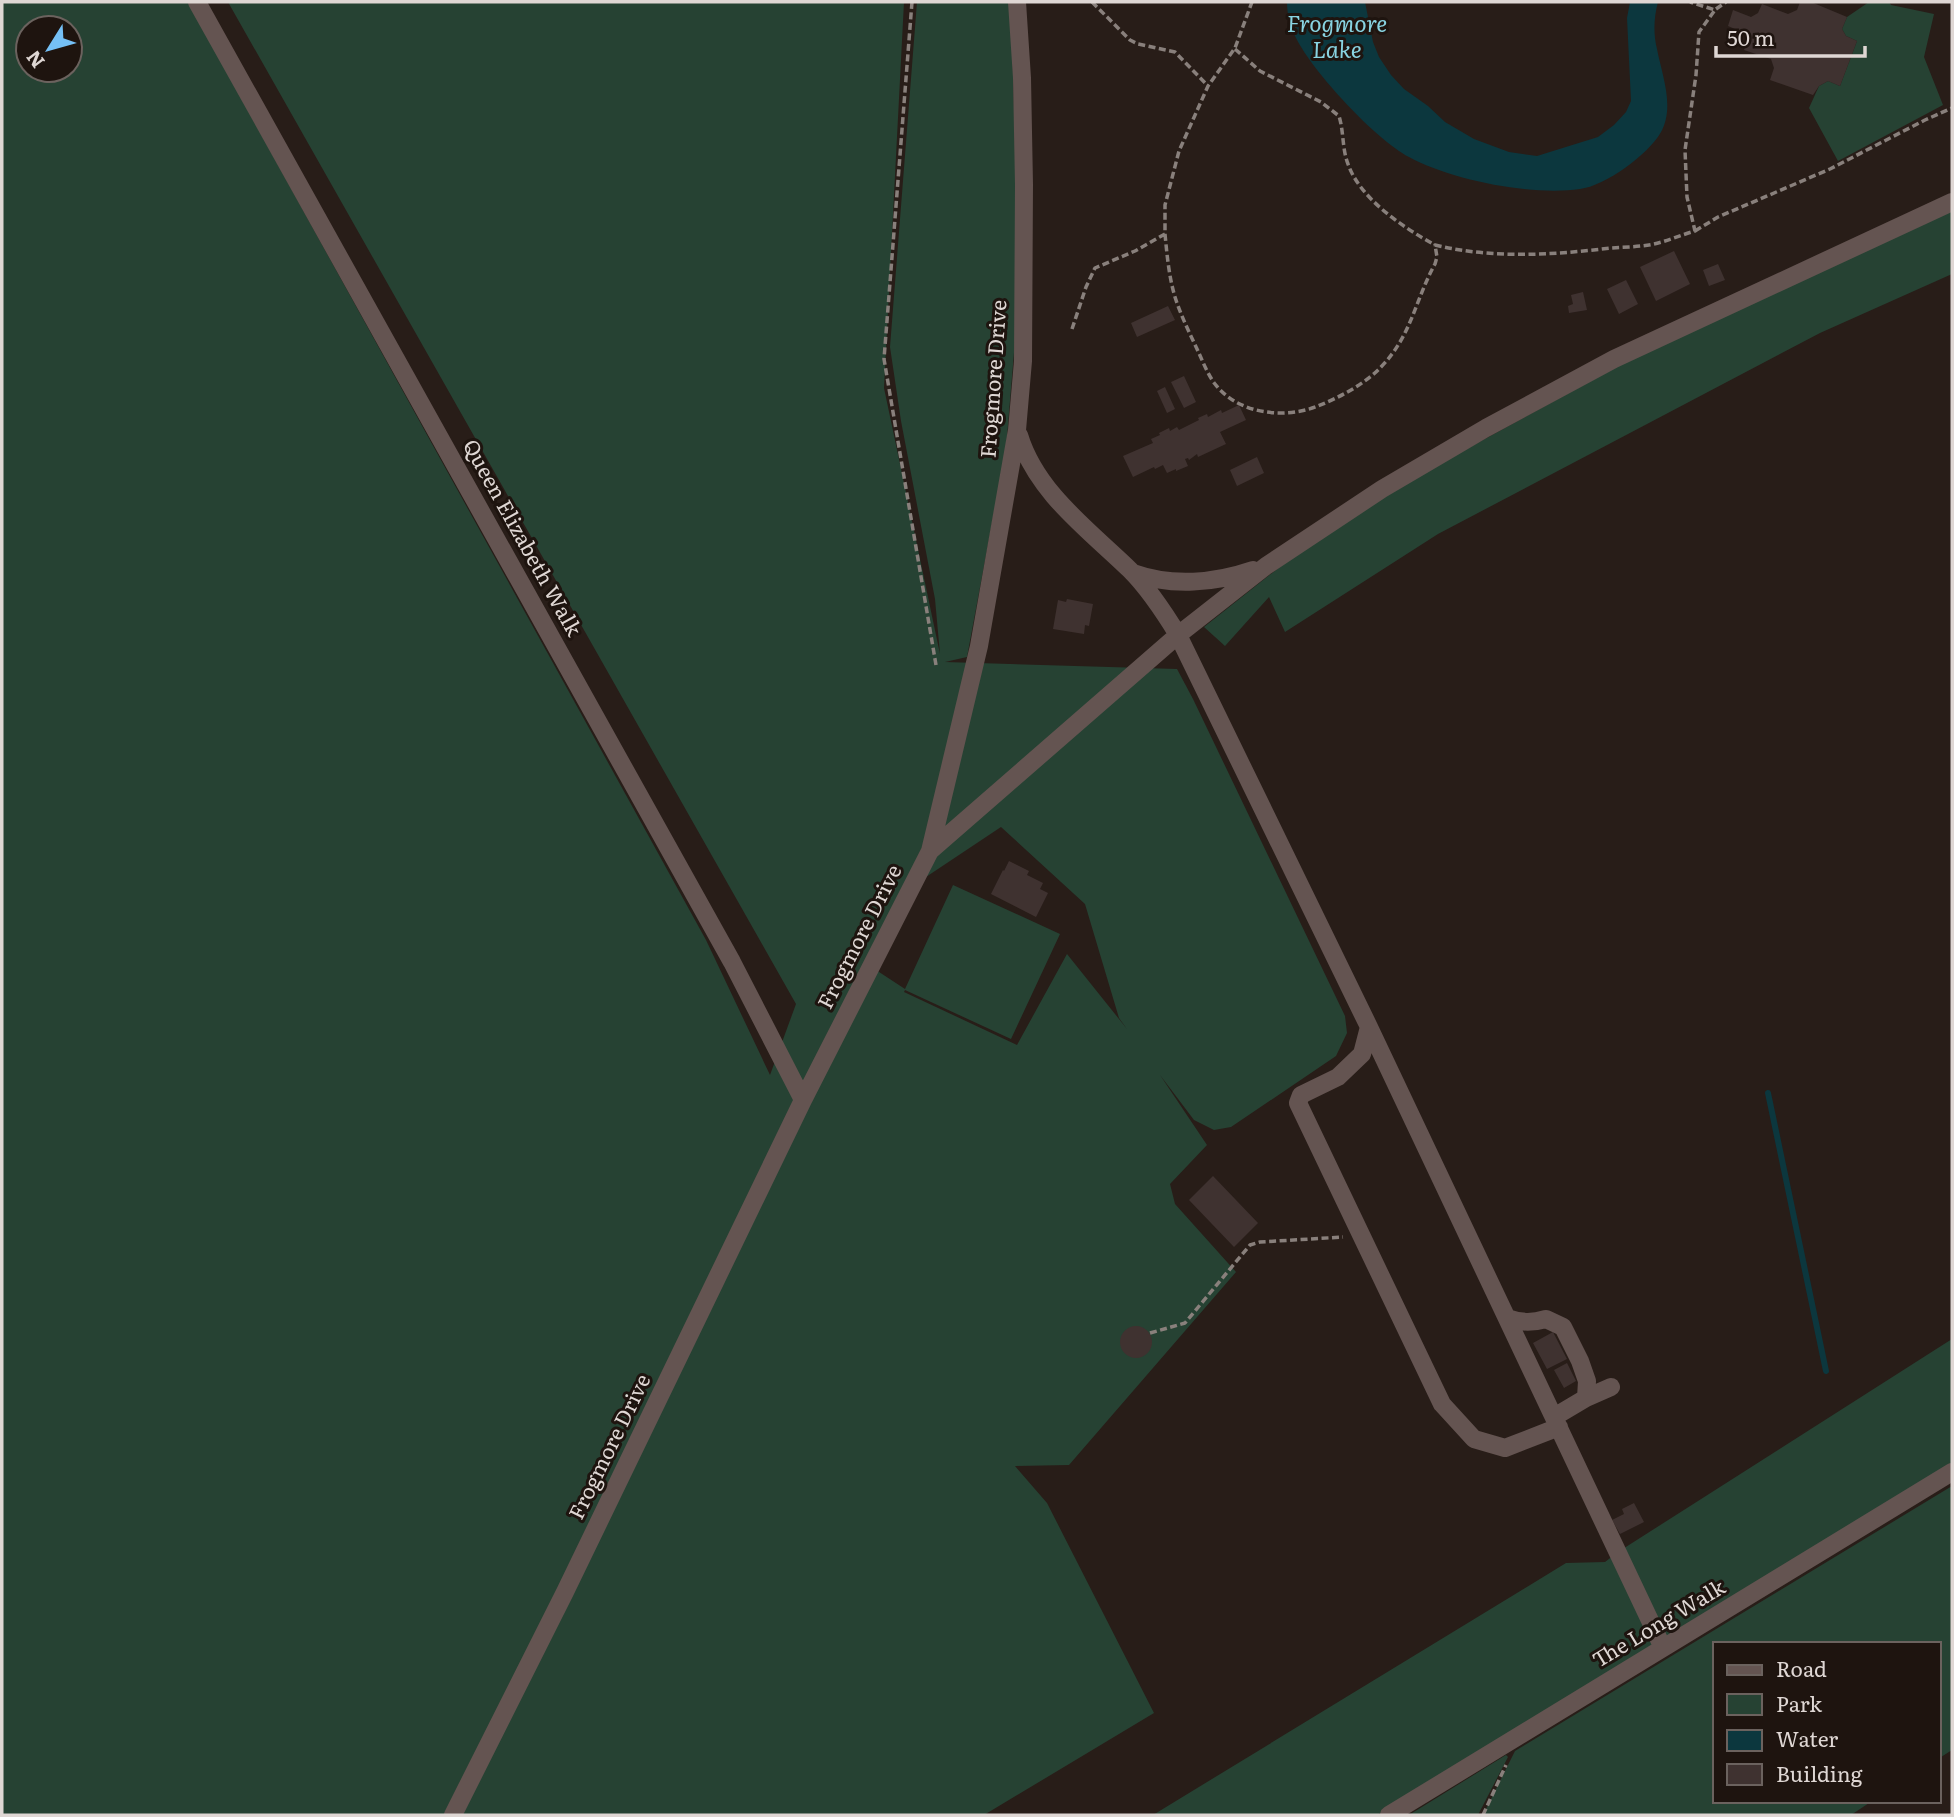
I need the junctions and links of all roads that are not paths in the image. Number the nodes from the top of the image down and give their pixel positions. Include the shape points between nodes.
1 (197, 2) edge
2 (1017, 2) edge
3 (1952, 202) edge
4 (1017, 430) junction
5 (1266, 566) junction
6 (1132, 572) junction
7 (1178, 635) junction
8 (930, 850) junction
9 (1369, 1027) junction
10 (803, 1100) junction
11 (1507, 1318) junction
12 (1611, 1388) dead end
13 (1586, 1398) junction
14 (1556, 1422) junction
15 (1952, 1472) edge
16 (1663, 1648) junction
17 (453, 1815) edge
18 (1389, 1815) edge

1 - 10 lane, Queen Elizabeth Walk via 725,950
2 - 4 lane, Frogmore Drive via 1024,185 1023,361
3 - 5 lane via 1614,359 1381,489
4 - 6 lane via 1024,453 1057,499
4 - 8 lane, Frogmore Drive via 979,646
5 - 6 lane via 1229,578 1190,581 1149,579
5 - 7 lane
6 - 7 lane
7 - 8 lane
7 - 9 lane
8 - 10 lane, Frogmore Drive
9 - 11 lane
9 - 14 lane via 1362,1054 1338,1077 1301,1095 1298,1103 1442,1404 1474,1438 1505,1448
10 - 17 lane, Frogmore Drive
11 - 13 lane via 1518,1322 1546,1319 1563,1327 1587,1381
11 - 14 lane
12 - 13 lane
13 - 14 lane
14 - 16 lane
15 - 16 lane, The Long Walk
16 - 18 lane, The Long Walk

